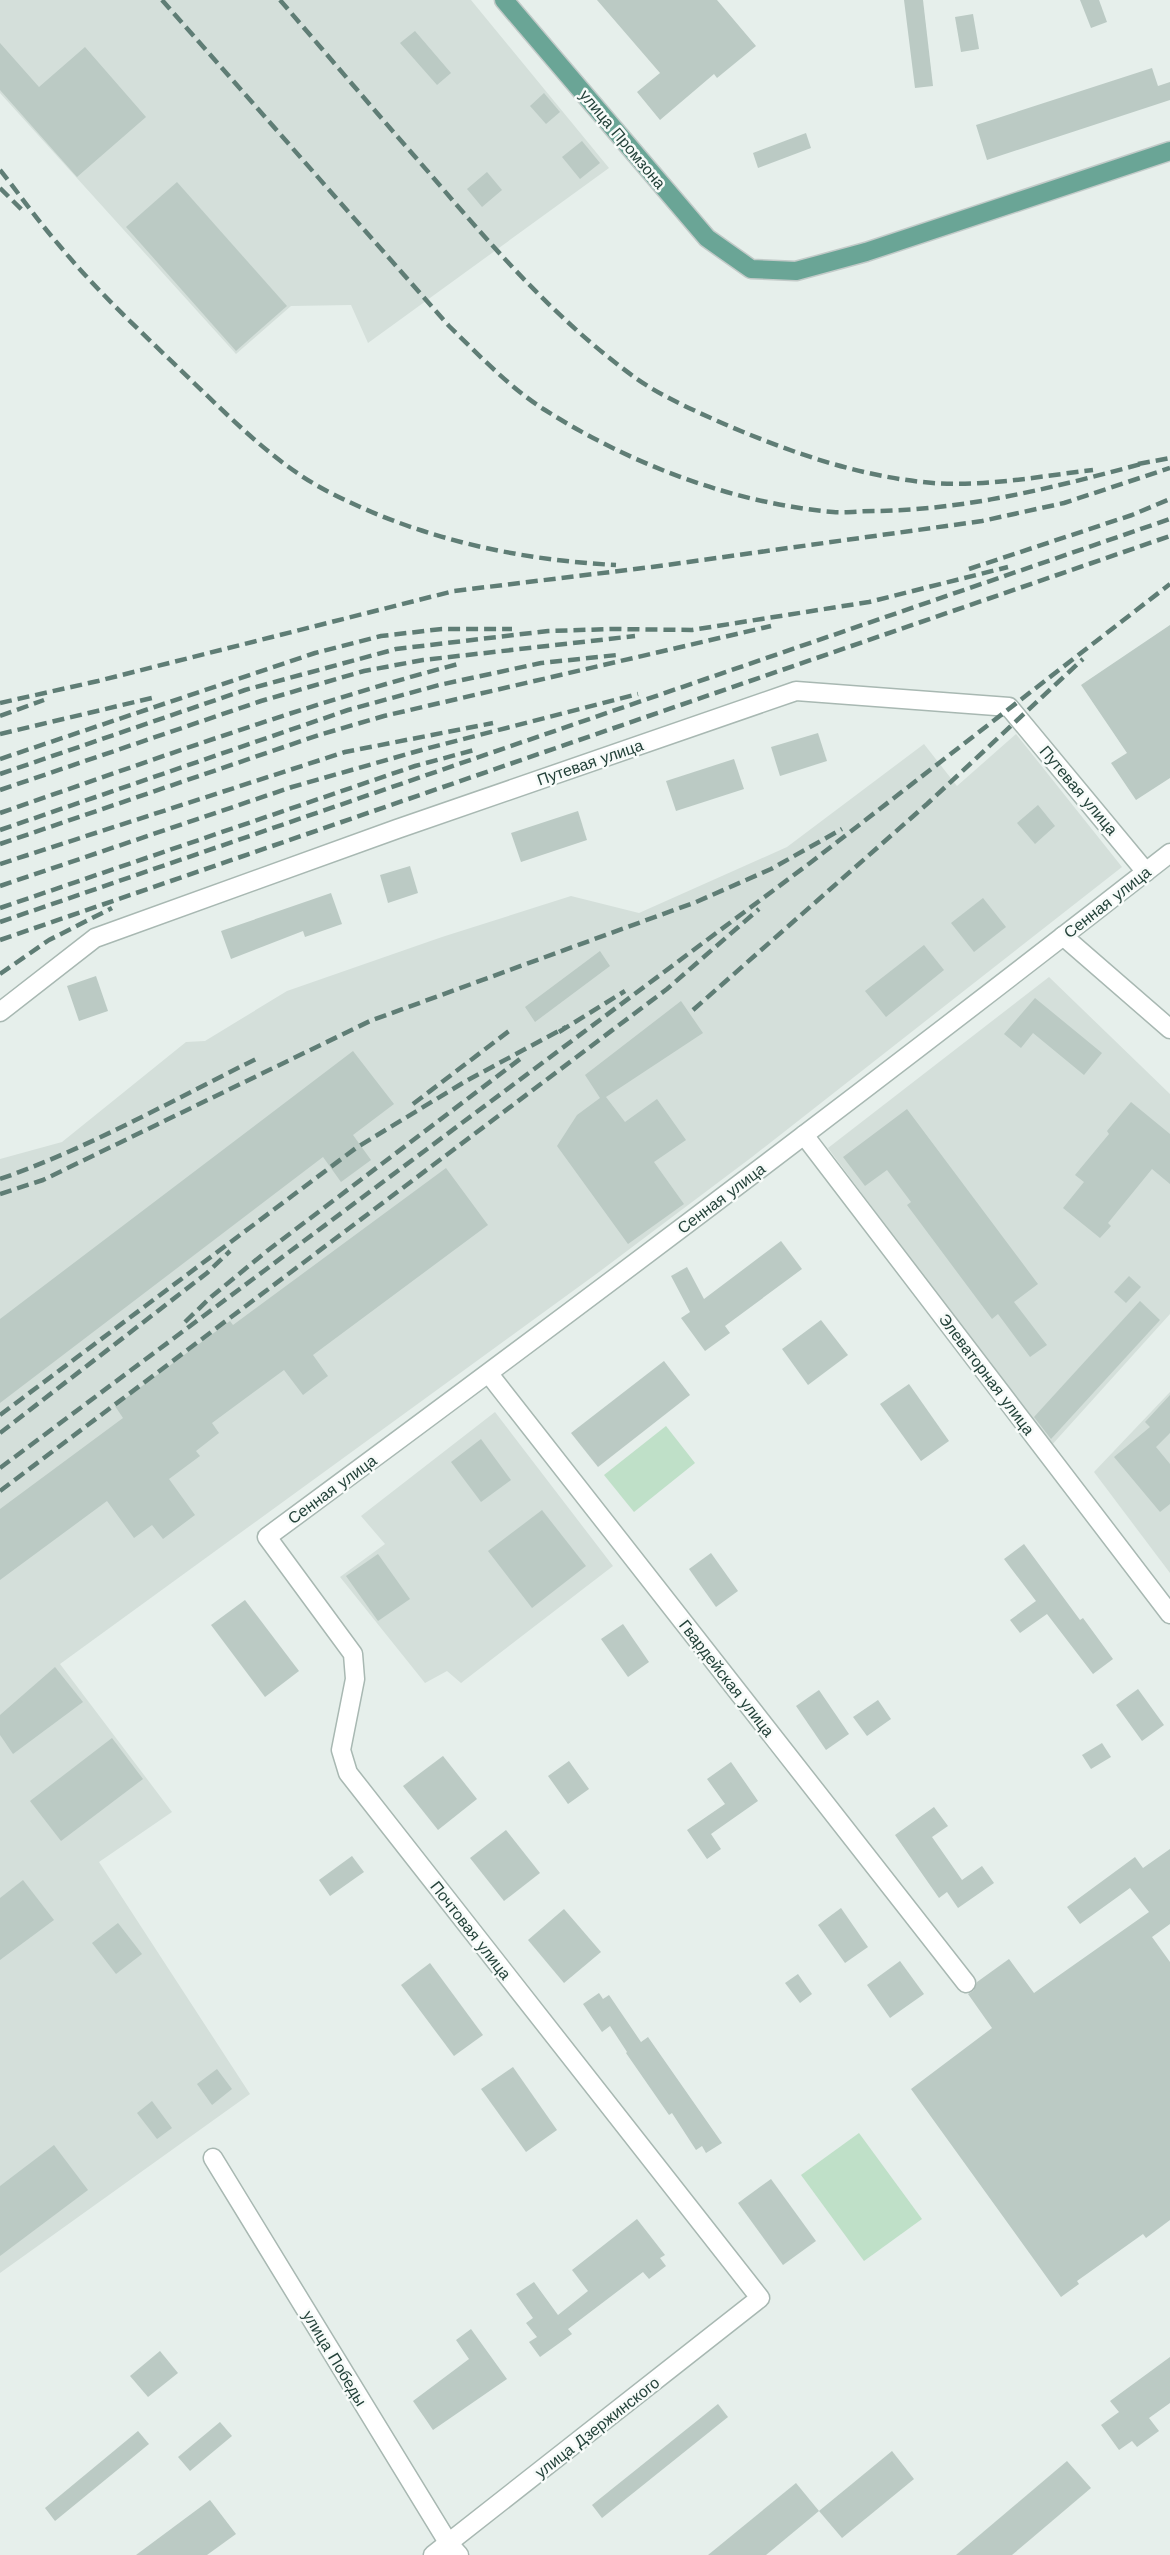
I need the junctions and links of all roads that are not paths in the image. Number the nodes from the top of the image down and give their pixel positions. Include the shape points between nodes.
1 (504, 0) edge
2 (1170, 151) edge
3 (1170, 853) edge
4 (1146, 872) junction
5 (1063, 936) junction
6 (0, 1012) edge
7 (1170, 1029) edge
8 (804, 1136) junction
9 (489, 1374) junction
10 (267, 1537) joint
11 (1170, 1614) edge
12 (966, 1983) dead end
13 (213, 2158) dead end
14 (760, 2298) joint
15 (454, 2549) edge
16 (433, 2555) edge

1 - 2 main road, улица Промзона via 707,238 751,269 796,271 866,252
3 - 4 street, Сенная улица
4 - 5 street, Сенная улица
4 - 6 street, Путевая улица via 1009,708 796,691 95,938
5 - 7 street
5 - 8 street, Сенная улица
8 - 9 street, Сенная улица
8 - 11 street, Элеваторная улица
9 - 10 street, Сенная улица
9 - 12 street, Гвардейская улица
10 - 14 street, Почтовая улица via 353,1654 355,1679 341,1750 348,1773
13 - 15 street, улица Победы
14 - 15 street, улица Дзержинского
15 - 16 street, улица Дзержинского

